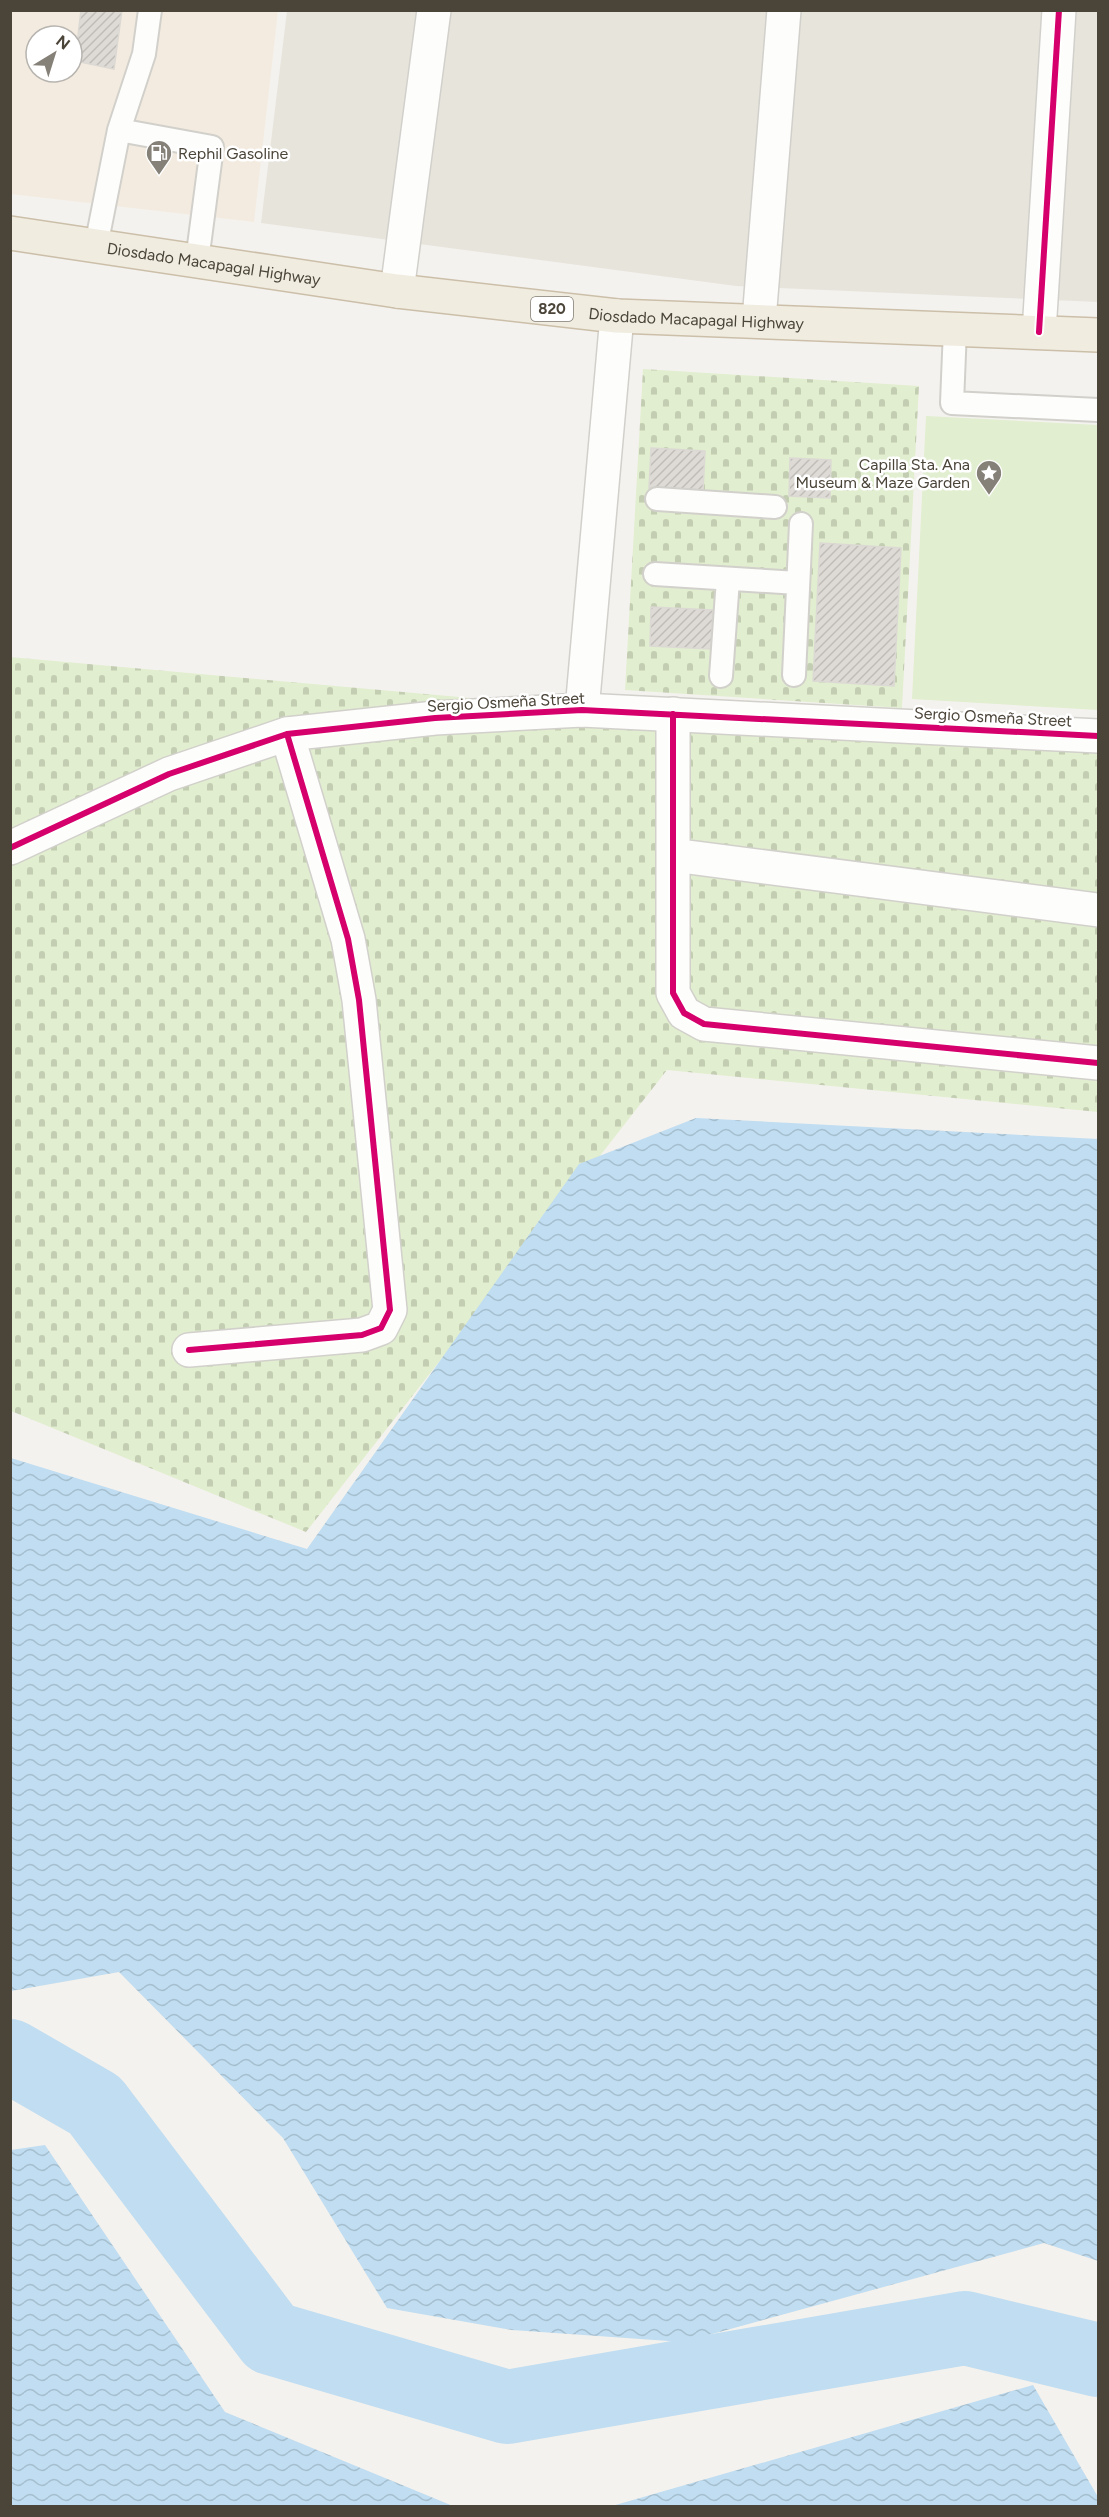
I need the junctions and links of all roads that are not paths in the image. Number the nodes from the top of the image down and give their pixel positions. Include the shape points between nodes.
1 (150, 10) edge
2 (434, 10) edge
3 (784, 10) edge
4 (1059, 10) edge
5 (119, 130) junction
6 (10, 233) edge
7 (96, 246) junction
8 (197, 261) junction
9 (397, 291) junction
10 (616, 316) junction
11 (759, 320) junction
12 (955, 329) junction
13 (1039, 332) junction
14 (1098, 335) edge
15 (1098, 411) edge
16 (657, 499) dead end
17 (775, 507) dead end
18 (801, 524) dead end
19 (655, 574) dead end
20 (728, 579) junction
21 (798, 583) junction
22 (794, 675) dead end
23 (721, 676) dead end
24 (582, 710) junction
25 (673, 714) junction
26 (287, 734) junction
27 (1098, 735) edge
28 (10, 848) edge
29 (673, 855) junction
30 (1098, 910) edge
31 (1098, 1064) edge
32 (189, 1350) dead end

1 - 5 lane via 144,54
2 - 9 street
3 - 11 street
4 - 13 street
5 - 7 lane
5 - 8 lane via 212,147
6 - 7 highway, Diosdado Macapagal Highway / 820
7 - 8 highway, Diosdado Macapagal Highway / 820
8 - 9 highway, Diosdado Macapagal Highway / 820
9 - 10 highway, Diosdado Macapagal Highway / 820
10 - 11 highway, Diosdado Macapagal Highway / 820
10 - 24 street
11 - 12 highway, Diosdado Macapagal Highway / 820
12 - 13 highway, Diosdado Macapagal Highway / 820
12 - 15 lane via 952,403
13 - 14 highway, Diosdado Macapagal Highway / 820
16 - 17 lane
18 - 21 lane
19 - 20 lane
20 - 21 lane
20 - 23 lane
21 - 22 lane
24 - 25 street, Sergio Osmeña Street
24 - 26 street, Sergio Osmeña Street via 435,718
25 - 27 street, Sergio Osmeña Street
25 - 29 street
26 - 28 street, Sergio Osmeña Street via 168,774
26 - 32 street via 348,939 357,990 390,1310 381,1328 362,1335
29 - 30 street
29 - 31 street via 673,993 684,1013 704,1024

